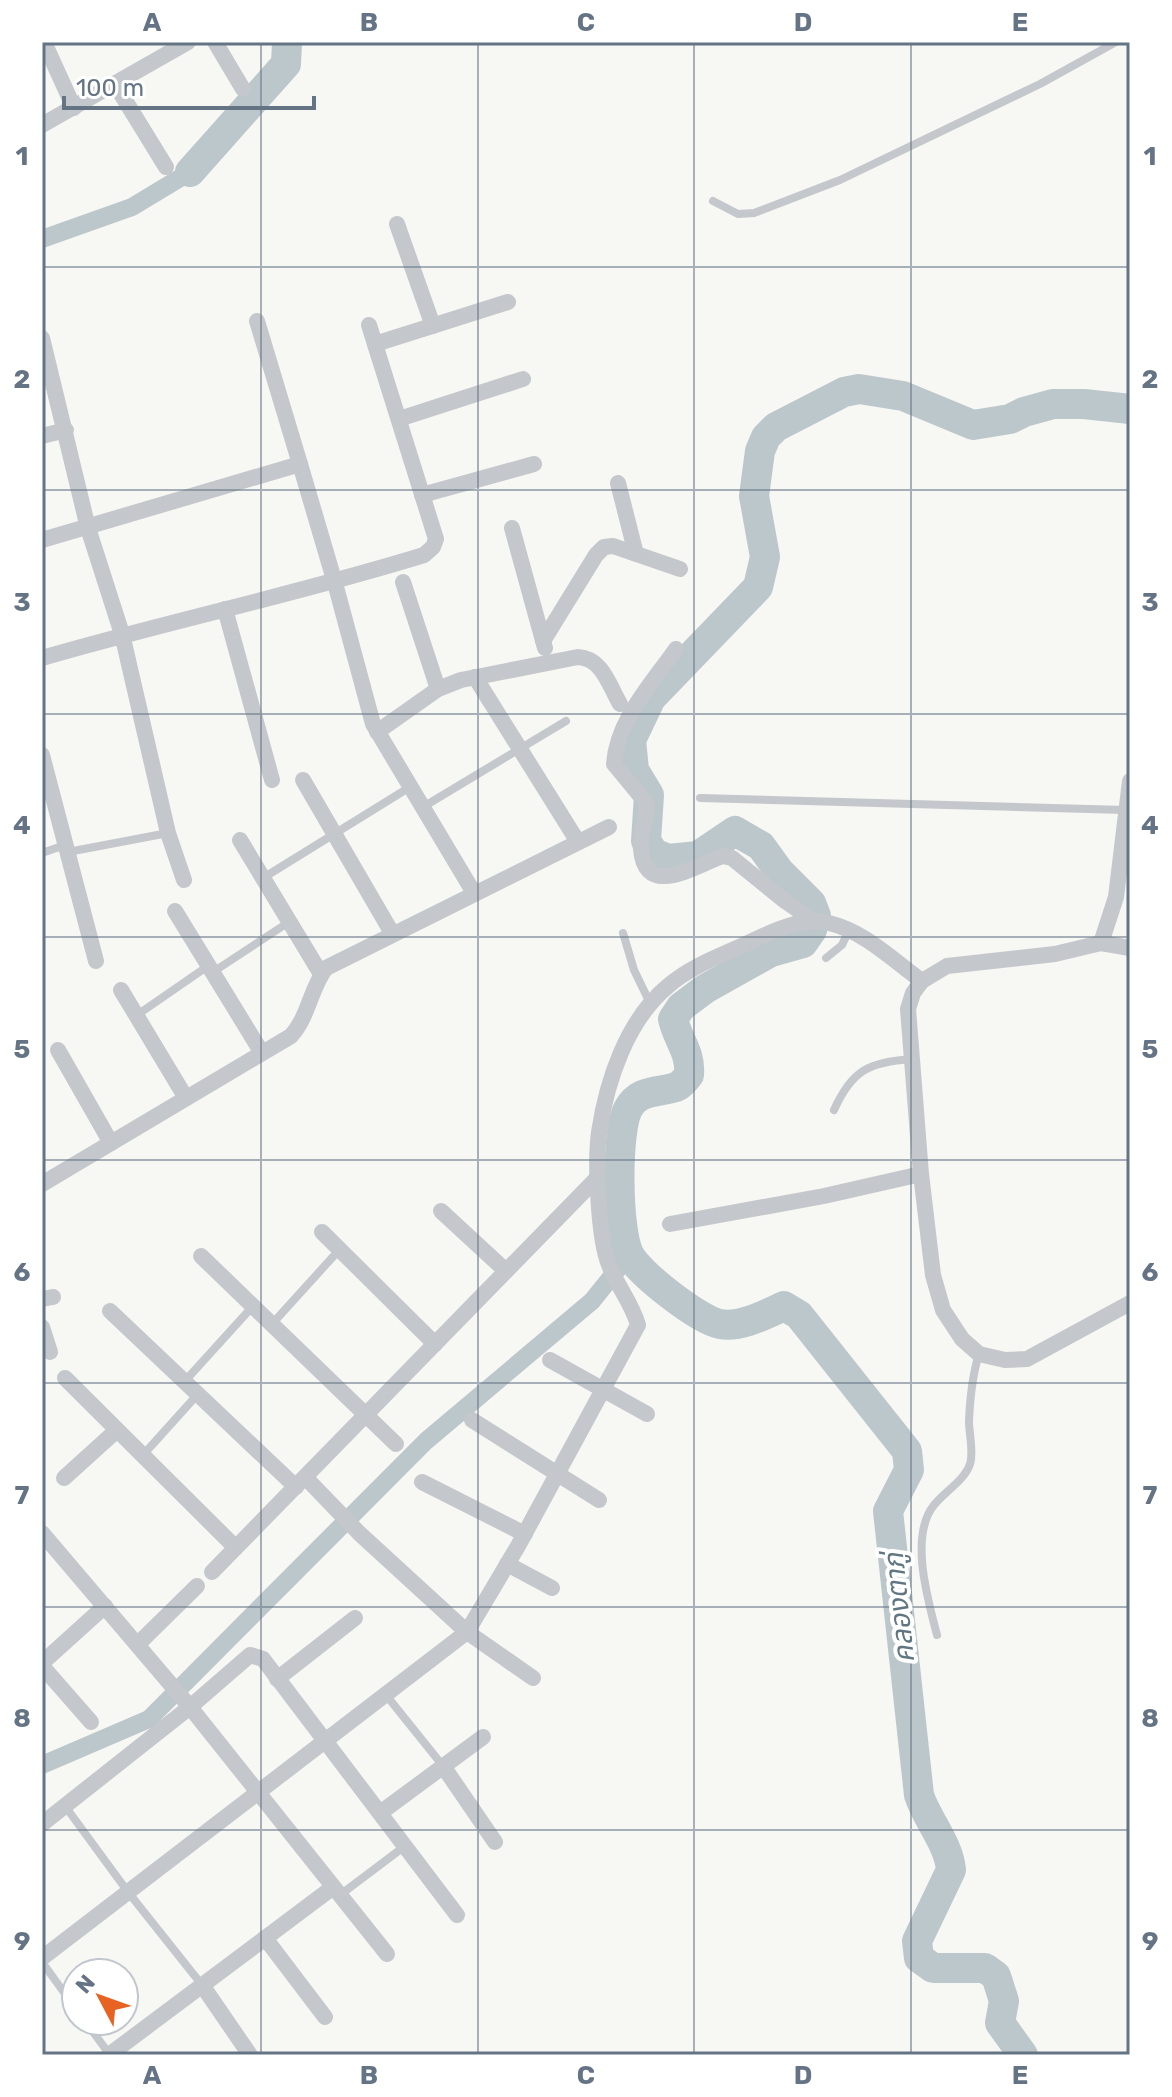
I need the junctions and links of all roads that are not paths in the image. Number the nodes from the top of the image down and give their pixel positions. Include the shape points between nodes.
1 (44, 42) edge
2 (188, 42) edge
3 (215, 42) edge
4 (1116, 42) edge
5 (115, 84) junction
6 (243, 89) dead end
7 (74, 108) junction
8 (42, 125) edge
9 (166, 167) dead end
10 (713, 201) dead end
11 (397, 224) dead end
12 (508, 302) dead end
13 (257, 321) dead end
14 (369, 325) dead end
15 (433, 326) junction
16 (42, 338) edge
17 (375, 344) junction
18 (523, 379) dead end
19 (399, 419) junction
20 (66, 430) junction
21 (42, 436) edge
22 (300, 464) junction
23 (534, 464) dead end
24 (618, 483) dead end
25 (422, 495) junction
26 (88, 528) junction
27 (512, 528) dead end
28 (42, 540) edge
29 (636, 554) junction
30 (680, 569) dead end
31 (403, 582) dead end
32 (335, 583) junction
33 (225, 609) junction
34 (122, 634) junction
35 (543, 641) junction
36 (676, 649) dead end
37 (42, 658) edge
38 (548, 661) junction
39 (475, 677) junction
40 (438, 689) junction
41 (620, 704) dead end
42 (566, 721) dead end
43 (377, 732) junction
44 (520, 749) junction
45 (42, 755) edge
46 (272, 780) dead end
47 (303, 780) dead end
48 (1130, 781) edge
49 (410, 787) junction
50 (700, 798) dead end
51 (422, 807) junction
52 (1125, 810) junction
53 (609, 827) dead end
54 (168, 833) junction
55 (334, 833) junction
56 (240, 840) dead end
57 (578, 842) junction
58 (67, 849) junction
59 (42, 853) edge
60 (262, 878) junction
61 (184, 880) dead end
62 (474, 893) junction
63 (175, 911) dead end
64 (814, 921) junction
65 (289, 922) junction
66 (849, 930) junction
67 (392, 933) junction
68 (623, 933) dead end
69 (1101, 943) junction
70 (1130, 948) edge
71 (826, 958) dead end
72 (96, 961) dead end
73 (211, 969) junction
74 (321, 974) junction
75 (922, 981) junction
76 (121, 990) dead end
77 (651, 1004) junction
78 (136, 1016) junction
79 (58, 1050) dead end
80 (262, 1053) junction
81 (912, 1059) junction
82 (186, 1098) junction
83 (834, 1110) dead end
84 (111, 1143) junction
85 (921, 1174) junction
86 (598, 1177) junction
87 (42, 1184) edge
88 (441, 1211) dead end
89 (670, 1224) dead end
90 (322, 1232) dead end
91 (340, 1249) junction
92 (201, 1256) dead end
93 (506, 1271) junction
94 (1130, 1303) edge
95 (253, 1306) junction
96 (110, 1311) dead end
97 (272, 1324) junction
98 (42, 1327) edge
99 (435, 1344) junction
100 (50, 1352) dead end
101 (979, 1354) junction
102 (550, 1360) dead end
103 (65, 1378) dead end
104 (184, 1381) junction
105 (603, 1390) junction
106 (198, 1394) junction
107 (647, 1414) dead end
108 (366, 1415) junction
109 (472, 1420) dead end
110 (117, 1430) junction
111 (396, 1444) dead end
112 (143, 1455) junction
113 (558, 1472) junction
114 (64, 1478) dead end
115 (301, 1482) junction
116 (422, 1482) dead end
117 (599, 1500) dead end
118 (525, 1534) junction
119 (46, 1545) edge
120 (235, 1547) junction
121 (507, 1564) junction
122 (212, 1572) dead end
123 (197, 1586) dead end
124 (552, 1588) dead end
125 (105, 1606) junction
126 (355, 1618) dead end
127 (467, 1632) junction
128 (937, 1635) dead end
129 (138, 1644) junction
130 (42, 1664) edge
131 (533, 1678) dead end
132 (277, 1679) junction
133 (386, 1695) junction
134 (185, 1702) junction
135 (91, 1722) dead end
136 (483, 1737) dead end
137 (325, 1741) junction
138 (443, 1766) junction
139 (259, 1792) junction
140 (65, 1806) junction
141 (380, 1813) junction
142 (42, 1824) edge
143 (495, 1842) dead end
144 (405, 1846) junction
145 (128, 1892) junction
146 (336, 1892) junction
147 (457, 1915) dead end
148 (265, 1938) junction
149 (387, 1954) dead end
150 (42, 1960) edge
151 (202, 1985) junction
152 (60, 1986) edge
153 (325, 2017) dead end
154 (96, 2037) edge
155 (109, 2055) edge
156 (250, 2055) edge

1 - 7 street
2 - 5 street
3 - 6 street
4 - 10 lane via 840,180 754,213 738,214
5 - 7 street
5 - 9 street
7 - 8 street
11 - 15 street
12 - 15 street
13 - 22 street
14 - 17 street
15 - 17 street
16 - 20 street
17 - 19 street
18 - 19 street
19 - 25 street
20 - 21 street
20 - 26 street
22 - 26 street
22 - 32 street
23 - 25 street
24 - 29 street
25 - 32 street via 436,539 433,547 424,555
26 - 28 street
26 - 34 street
27 - 35 street
29 - 30 street
29 - 35 street via 604,547
31 - 40 street
32 - 33 street
32 - 43 street
33 - 34 street
33 - 46 street
34 - 37 street
34 - 54 street
35 - 38 street
36 - 64 street via 627,718 615,752 614,764 647,804 640,847 645,864 665,879 723,856 732,858
38 - 39 street
38 - 41 street via 587,657 597,663
39 - 40 street
39 - 44 street
40 - 43 street
42 - 44 lane
43 - 49 street
44 - 51 lane
44 - 57 street
45 - 58 street
47 - 55 street
48 - 52 street
49 - 51 street
49 - 55 lane
50 - 52 lane
51 - 62 street
52 - 69 street via 1116,897
53 - 57 street
54 - 58 lane
54 - 61 street
55 - 60 lane
55 - 67 street
56 - 60 street
57 - 62 street
58 - 59 lane
58 - 72 street
60 - 65 street
62 - 67 street
63 - 73 street
64 - 66 street
64 - 77 street via 778,928 696,967
65 - 73 lane
65 - 74 street
66 - 71 lane via 842,945
66 - 75 street
67 - 74 street
68 - 77 lane
69 - 70 street
69 - 75 street via 1055,954 947,966
73 - 78 lane
73 - 80 street
74 - 80 street via 300,1025
75 - 81 street via 908,1009
76 - 78 street
77 - 86 street via 616,1064 599,1133
78 - 82 street
79 - 84 street
80 - 82 street
81 - 83 lane via 882,1061 861,1072
81 - 85 street
82 - 84 street
84 - 87 street
85 - 89 street
85 - 101 street via 933,1275 943,1310
86 - 93 street
86 - 105 street via 607,1261 638,1325
88 - 93 street
90 - 91 street
91 - 97 lane
91 - 99 street
92 - 95 street
93 - 99 street
94 - 101 street via 1027,1359
95 - 97 street
95 - 104 lane
96 - 104 street
97 - 108 street
98 - 100 street
99 - 108 street
101 - 128 lane via 972,1377 971,1463 929,1511 920,1540
102 - 105 street
103 - 110 street
104 - 106 street
105 - 107 street
105 - 113 street
106 - 112 lane
106 - 115 street
108 - 111 street
108 - 115 street
109 - 113 street
110 - 112 street
110 - 114 street
112 - 120 street
113 - 117 street
113 - 118 street
115 - 120 street
115 - 127 street
116 - 118 street
118 - 121 street
119 - 125 street
120 - 122 street
121 - 124 street
121 - 127 street
123 - 129 street
125 - 129 street
125 - 130 street
126 - 132 street
127 - 131 street
127 - 133 street
129 - 134 street
130 - 135 street
132 - 134 street via 263,1659 250,1655
132 - 137 street
133 - 137 street
133 - 138 lane
134 - 139 street
134 - 140 street
136 - 138 street
137 - 139 street
137 - 141 street
138 - 141 street
138 - 143 street
139 - 145 street
139 - 146 street
140 - 142 street
140 - 145 lane
141 - 144 street
144 - 146 lane
144 - 147 street
145 - 150 street
145 - 151 lane
146 - 148 street
146 - 149 street
148 - 151 street
148 - 153 street
150 - 152 lane
151 - 155 street
151 - 156 street
154 - 155 lane

